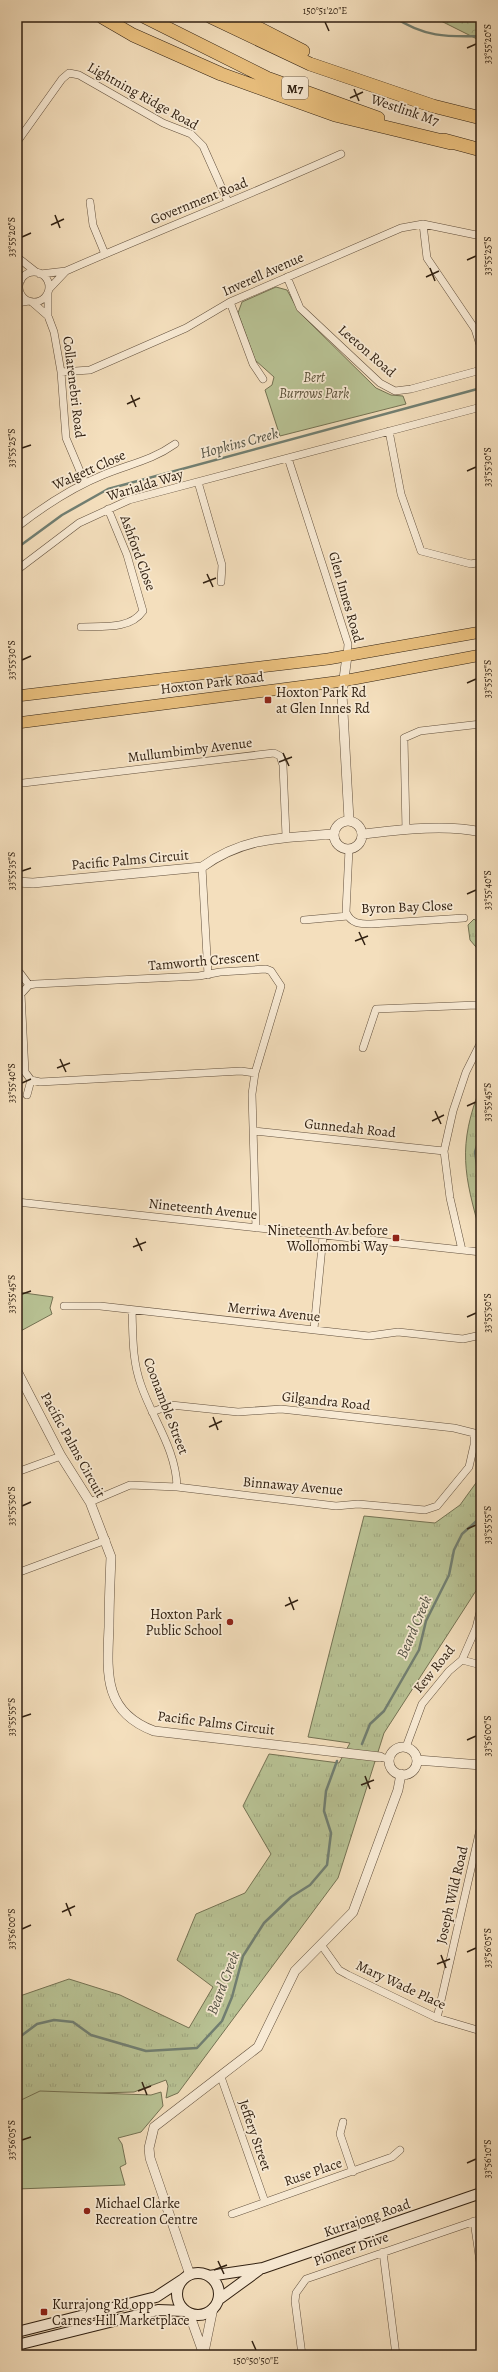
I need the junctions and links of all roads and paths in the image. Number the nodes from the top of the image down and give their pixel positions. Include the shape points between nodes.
1 (102, 17) edge
2 (145, 17) edge
3 (211, 17) edge
4 (237, 17) edge
5 (433, 106) junction
6 (481, 118) edge
7 (20, 132) edge
8 (17, 142) edge
9 (451, 143) junction
10 (481, 150) edge
11 (341, 154) dead end
12 (90, 202) dead end
13 (228, 202) junction
14 (424, 224) junction
15 (481, 236) edge
16 (105, 254) junction
17 (17, 257) edge
18 (17, 269) edge
19 (66, 271) junction
20 (38, 273) junction
21 (287, 277) junction
22 (19, 285) edge
23 (48, 291) junction
24 (31, 301) junction
25 (230, 302) junction
26 (17, 303) edge
27 (48, 316) junction
28 (481, 348) edge
29 (481, 370) edge
30 (61, 372) junction
31 (263, 379) dead end
32 (481, 407) edge
33 (389, 431) junction
34 (175, 444) dead end
35 (288, 458) junction
36 (198, 482) junction
37 (85, 483) junction
38 (108, 509) junction
39 (17, 527) edge
40 (481, 562) edge
41 (17, 570) edge
42 (221, 582) dead end
43 (81, 627) dead end
44 (481, 632) edge
45 (481, 655) edge
46 (347, 656) junction
47 (343, 681) junction
48 (17, 696) edge
49 (17, 723) edge
50 (481, 724) edge
51 (23, 783) dead end
52 (349, 820) junction
53 (406, 830) junction
54 (481, 832) edge
55 (334, 834) junction
56 (363, 834) junction
57 (286, 836) junction
58 (349, 849) junction
59 (202, 867) junction
60 (17, 882) edge
61 (348, 916) junction
62 (464, 918) dead end
63 (304, 920) dead end
64 (20, 973) dead end
65 (208, 975) junction
66 (28, 985) junction
67 (481, 1007) edge
68 (481, 1042) edge
69 (363, 1048) dead end
70 (255, 1073) junction
71 (31, 1080) junction
72 (27, 1095) dead end
73 (254, 1131) junction
74 (444, 1150) junction
75 (17, 1202) edge
76 (256, 1228) junction
77 (323, 1236) junction
78 (462, 1250) junction
79 (481, 1252) edge
80 (64, 1306) dead end
81 (132, 1310) junction
82 (314, 1329) junction
83 (481, 1335) edge
84 (17, 1372) edge
85 (152, 1412) junction
86 (474, 1433) joint
87 (61, 1456) junction
88 (17, 1472) edge
89 (177, 1487) junction
90 (90, 1502) junction
91 (106, 1540) junction
92 (17, 1574) edge
93 (481, 1608) edge
94 (462, 1660) junction
95 (481, 1665) edge
96 (406, 1747) junction
97 (380, 1757) joint
98 (389, 1759) junction
99 (417, 1760) junction
100 (481, 1765) edge
101 (401, 1774) junction
102 (481, 1824) edge
103 (322, 1946) junction
104 (437, 2018) junction
105 (481, 2031) edge
106 (221, 2077) junction
107 (342, 2122) dead end
108 (400, 2150) dead end
109 (353, 2172) junction
110 (481, 2193) edge
111 (265, 2202) junction
112 (232, 2214) dead end
113 (478, 2220) edge
114 (383, 2252) junction
115 (263, 2268) junction
116 (481, 2269) edge
117 (209, 2276) junction
118 (186, 2277) junction
119 (216, 2304) junction
120 (187, 2312) junction
121 (17, 2332) edge
122 (17, 2345) edge
123 (204, 2353) edge
124 (302, 2355) edge
125 (396, 2355) edge

1 - 9 highway via 133,35 221,74 335,116
2 - 9 highway, Westlink M7 / M7 via 267,78
3 - 5 highway, Westlink M7 / M7 via 310,64
4 - 5 highway, M7 via 306,53
5 - 6 highway, Westlink M7 / M7
7 - 8 street, Lightning Ridge Road
7 - 13 street, Lightning Ridge Road via 62,79 69,73 80,75 163,123 191,134 203,146
9 - 10 highway, Westlink M7 / M7
11 - 13 street, Government Road via 248,196
12 - 16 street via 93,225
13 - 16 street, Government Road
14 - 15 street, Inverell Avenue
14 - 21 street, Inverell Avenue via 401,228
14 - 28 street via 427,258 475,329
16 - 19 street, Government Road
17 - 20 street
18 - 22 street
19 - 20 street, Government Road
19 - 23 street, Government Road
20 - 22 street via 28,274
20 - 23 street via 47,279
21 - 25 street, Inverell Avenue
21 - 29 street, Leeton Road via 300,308 380,383 395,391 412,389
22 - 24 street via 22,295
23 - 24 street via 41,300
23 - 27 street, Collarenebri Road
24 - 26 street
24 - 27 street, Collarenebri Road
25 - 30 street, Inverell Avenue via 186,328 90,370
25 - 31 street via 254,364
27 - 30 street, Collarenebri Road via 54,332
30 - 37 street, Collarenebri Road via 66,438
32 - 33 street, Warialda Way
33 - 35 street, Warialda Way
33 - 40 street via 401,494 421,551 471,564
34 - 37 street, Walgett Close via 158,456
35 - 36 street, Warialda Way
35 - 46 street, Glen Innes Road via 348,644
36 - 38 street, Warialda Way via 129,500
36 - 42 street via 222,565
37 - 39 street, Walgett Close via 48,503
38 - 41 street, Warialda Way via 79,523
38 - 43 street, Ashford Close via 126,555 143,611 137,620 126,624
44 - 46 main road, Hoxton Park Road
45 - 47 main road, Hoxton Park Road
46 - 47 street, Glen Innes Road
46 - 48 main road, Hoxton Park Road
47 - 49 main road, Hoxton Park Road
47 - 52 street, Glen Innes Road
50 - 53 street via 420,731 404,738
51 - 57 street, Mullumbimby Avenue via 274,753 280,756 283,765
52 - 55 street via 338,824
52 - 56 street via 359,825
53 - 54 street via 470,829
53 - 56 street
55 - 57 street, Pacific Palms Circuit
55 - 58 street via 338,844
56 - 58 street via 359,844
57 - 59 street, Pacific Palms Circuit via 256,840 239,846 224,852
58 - 61 street, Byron Bay Close via 346,907
59 - 60 street, Pacific Palms Circuit via 33,883
59 - 65 street
61 - 62 street, Byron Bay Close via 359,924
61 - 63 street
64 - 66 street
65 - 66 street, Tamworth Crescent
65 - 70 street, Tamworth Crescent via 266,969 278,978 281,986
66 - 71 street via 21,994 25,1072
67 - 69 street via 477,1005 376,1010
68 - 74 street via 457,1098
70 - 71 street via 241,1071 40,1082
70 - 73 street, Tamworth Crescent via 252,1094
71 - 72 street
73 - 74 street, Gunnedah Road
73 - 76 street, Tamworth Crescent
74 - 78 street via 450,1198
75 - 76 street, Nineteenth Avenue
76 - 77 street, Nineteenth Avenue
77 - 78 street, Nineteenth Avenue
77 - 82 street
78 - 79 street, Nineteenth Avenue
80 - 81 street, Merriwa Avenue via 100,1306
81 - 82 street, Merriwa Avenue
81 - 85 street, Coonamble Street via 133,1357
82 - 83 street, Merriwa Avenue via 369,1336 398,1332 463,1339
84 - 87 street, Pacific Palms Circuit
85 - 86 street, Gilgandra Road via 171,1405 238,1412 281,1409 454,1428
85 - 89 street, Coonamble Street via 169,1446 177,1470
86 - 89 street, Binnaway Avenue via 469,1467 437,1506 425,1510 358,1504 336,1506
87 - 88 street
87 - 90 street, Pacific Palms Circuit
89 - 90 street, Binnaway Avenue via 130,1484
90 - 91 street, Pacific Palms Circuit
91 - 92 street
91 - 97 street, Pacific Palms Circuit via 111,1557 107,1674 113,1694 132,1720 154,1731
93 - 94 street, Kew Road via 476,1628
94 - 95 street
94 - 96 street, Kew Road via 449,1671 422,1704
96 - 98 street via 395,1749
96 - 99 street via 414,1752
97 - 98 street, Pacific Palms Circuit
98 - 101 street via 391,1768
99 - 100 street
99 - 101 street via 414,1769
101 - 103 street via 398,1790 353,1912
102 - 104 street, Joseph Wild Road
103 - 104 street, Mary Wade Place via 339,1970
103 - 106 street via 295,1971 258,2047
104 - 105 street, Mary Wade Place
106 - 111 street, Jeffery Street
106 - 118 street via 163,2118 154,2127 149,2148
107 - 109 street via 340,2134
108 - 109 street, Ruse Place via 392,2157
109 - 111 street, Ruse Place
110 - 115 main road, Kurrajong Road
111 - 112 street, Ruse Place
113 - 114 street, Pioneer Drive
113 - 116 street
114 - 124 street, Pioneer Drive via 314,2275 299,2286 295,2301
114 - 125 street
115 - 117 main road
115 - 119 main road
117 - 118 main road via 201,2273
117 - 119 main road via 216,2284
118 - 120 main road via 177,2296
118 - 121 main road via 156,2297
119 - 120 main road via 202,2315
119 - 123 street
120 - 122 main road via 158,2310
120 - 123 street

